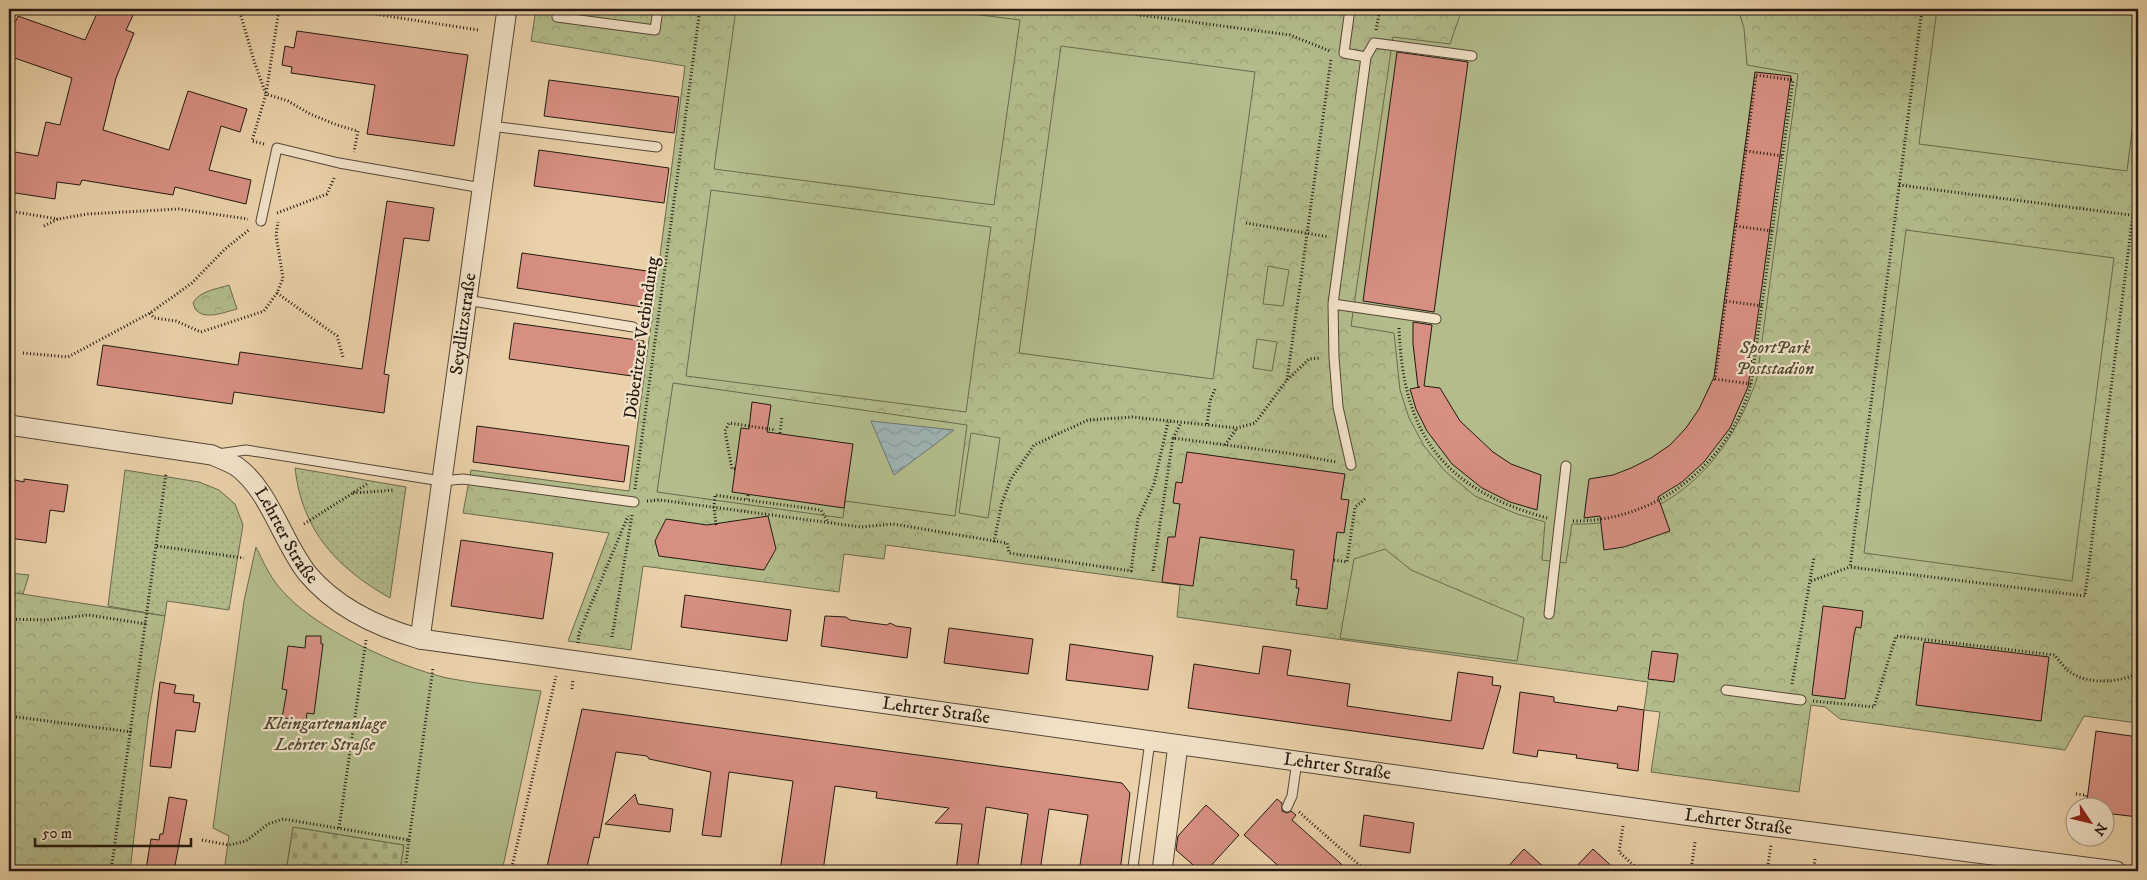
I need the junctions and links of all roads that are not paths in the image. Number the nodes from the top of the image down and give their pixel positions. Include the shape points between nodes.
1 (507, 9) edge
2 (558, 9) edge
3 (658, 9) edge
4 (1350, 9) edge
5 (1472, 56) dead end
6 (1366, 57) junction
7 (491, 126) junction
8 (656, 147) dead end
9 (482, 188) junction
10 (260, 221) road end
11 (466, 300) junction
12 (1334, 304) junction
13 (1436, 319) dead end
14 (633, 327) dead end
15 (9, 425) edge
16 (212, 455) junction
17 (1351, 465) road end
18 (1566, 466) dead end
19 (441, 480) junction
20 (634, 502) road end
21 (1548, 614) dead end
22 (420, 639) junction
23 (1726, 690) dead end
24 (1801, 700) road end
25 (1150, 741) junction
26 (1178, 745) junction
27 (1297, 761) junction
28 (1287, 807) dead end
29 (1133, 867) dead end
30 (1162, 871) edge
31 (2116, 871) edge

1 - 7 street, Seydlitzstraße
2 - 3 lane via 557,17 655,30
4 - 6 lane via 1344,54
5 - 6 lane via 1374,43
6 - 12 lane
7 - 8 lane
7 - 9 street, Seydlitzstraße
9 - 10 lane via 339,163 277,148
9 - 11 street, Seydlitzstraße
11 - 14 lane
11 - 19 street, Seydlitzstraße
12 - 13 lane
12 - 17 lane via 1338,407
15 - 16 street, Lehrter Straße
16 - 19 lane via 246,450
16 - 22 street, Lehrter Straße via 235,466 256,486 287,543 318,585 369,622
18 - 21 lane
19 - 20 lane via 463,479
19 - 22 street, Seydlitzstraße
22 - 25 street, Lehrter Straße
23 - 24 lane
25 - 26 street, Lehrter Straße
25 - 29 lane
26 - 27 street, Lehrter Straße
26 - 30 street
27 - 28 lane via 1292,796
27 - 31 street, Lehrter Straße

